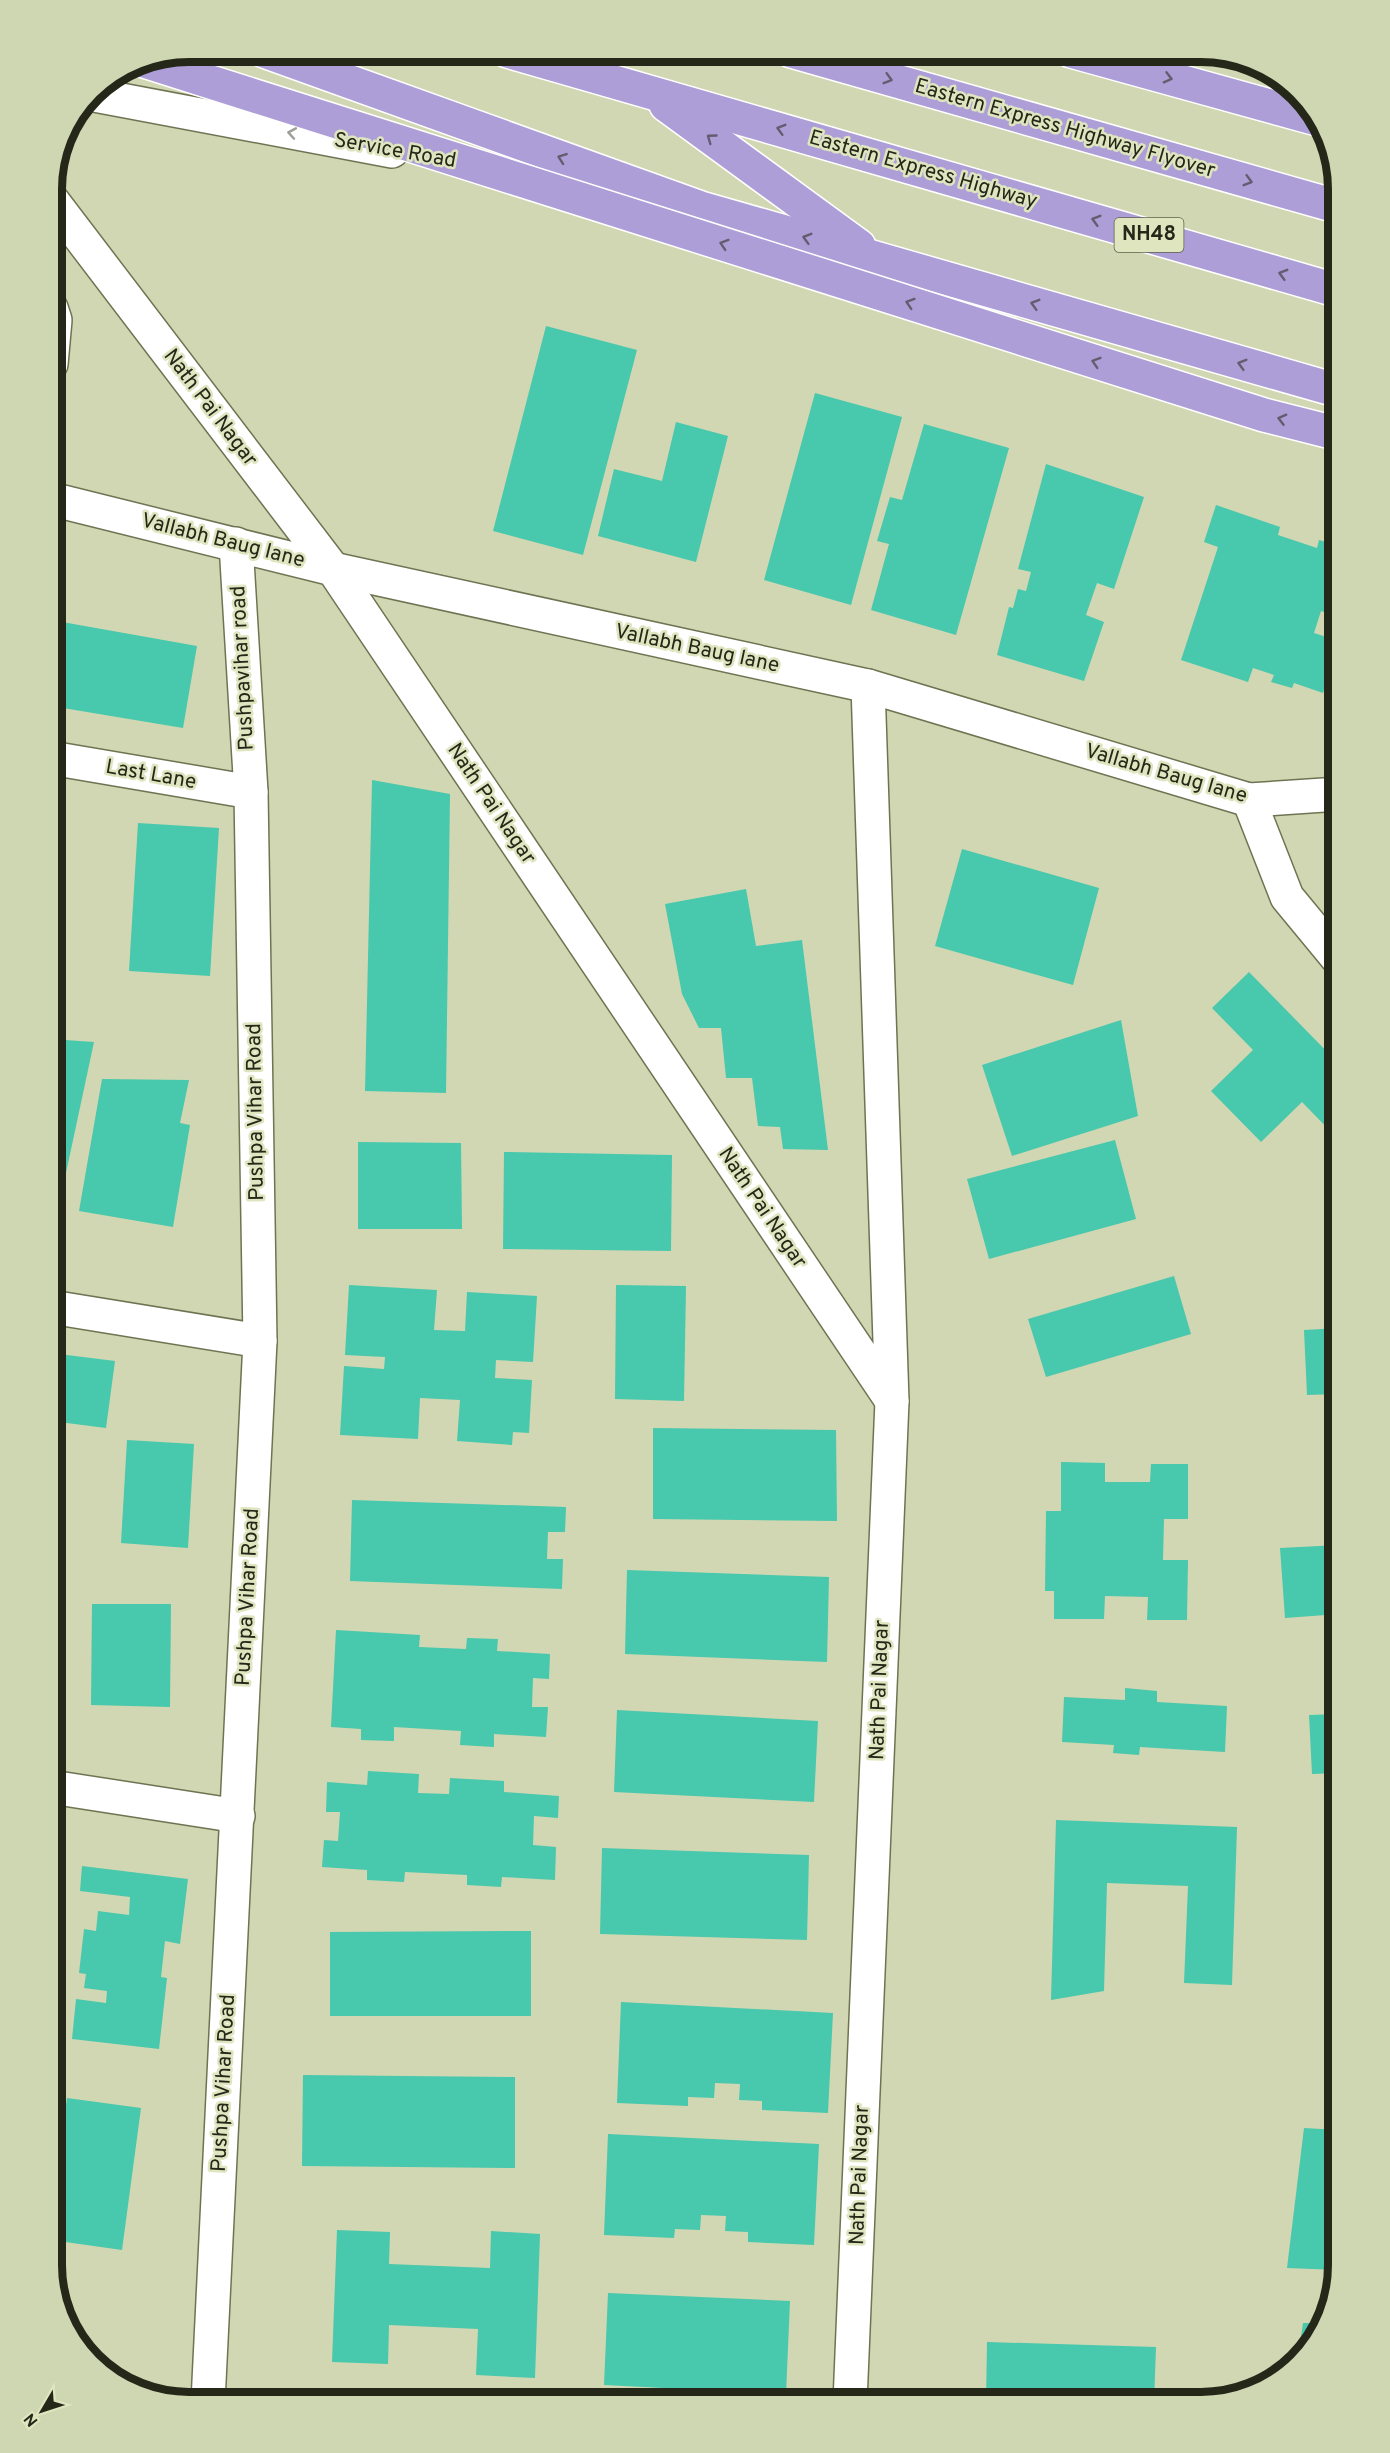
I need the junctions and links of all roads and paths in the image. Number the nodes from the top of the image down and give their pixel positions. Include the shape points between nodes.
1 (295, 62) edge
2 (545, 62) edge
3 (829, 62) edge
4 (1111, 62) edge
5 (158, 65) edge
6 (647, 92) junction
7 (102, 96) edge
8 (1305, 116) edge
9 (1328, 204) edge
10 (701, 208) junction
11 (62, 213) edge
12 (877, 258) junction
13 (1328, 288) edge
14 (1328, 388) edge
15 (1328, 431) edge
16 (62, 502) edge
17 (236, 544) junction
18 (333, 569) junction
19 (868, 686) junction
20 (62, 760) edge
21 (251, 792) junction
22 (1328, 795) edge
23 (1249, 800) junction
24 (1328, 947) edge
25 (62, 1309) edge
26 (260, 1341) junction
27 (892, 1401) junction
28 (62, 1789) edge
29 (238, 1816) junction
30 (209, 2391) edge
31 (850, 2392) edge

10 -> 1 highway
2 - 6 highway, Eastern Express Highway / NH48
3 -> 9 highway, Eastern Express Highway Flyover
4 -> 8 highway
15 -> 5 highway, bridge via 1264,415
12 -> 6 highway
13 -> 6 highway, Eastern Express Highway / NH48
10 -> 7 street, Service Road
12 -> 10 highway
11 - 18 street, Nath Pai Nagar
14 -> 12 highway
16 - 17 street, Vallabh Baug lane
17 - 18 street, Vallabh Baug lane
17 - 21 street, Pushpavihar road
18 - 19 street, Vallabh Baug lane
18 - 27 street, Nath Pai Nagar
19 - 23 street, Vallabh Baug lane
19 - 27 street
20 - 21 street, Last Lane
21 - 26 street, Pushpa Vihar Road
22 - 23 street, Vallabh Baug lane
23 - 24 street via 1287,897
25 - 26 street
26 - 29 street, Pushpa Vihar Road
27 - 31 street, Nath Pai Nagar
28 - 29 street
29 - 30 street, Pushpa Vihar Road

